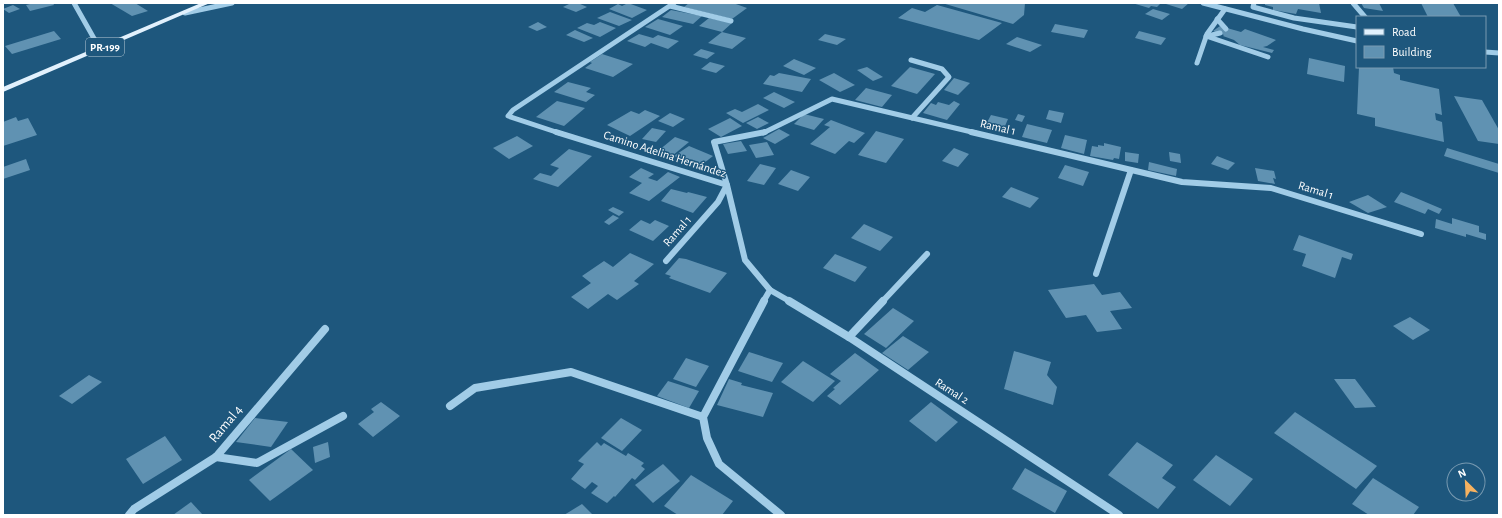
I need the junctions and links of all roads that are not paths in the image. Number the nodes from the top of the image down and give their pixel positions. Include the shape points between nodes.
1 (74, 3) edge
2 (207, 3) edge
3 (232, 3) edge
4 (1203, 3) edge
5 (1254, 3) edge
6 (1353, 3) edge
7 (672, 4) edge
8 (1225, 9) junction
9 (185, 13) junction
10 (1365, 16) edge
11 (1217, 19) junction
12 (730, 21) dead end
13 (1356, 27) edge
14 (1226, 29) dead end
15 (1220, 33) dead end
16 (1206, 36) junction
17 (1356, 41) edge
18 (104, 47) junction
19 (1486, 52) edge
20 (1499, 53) edge
21 (1268, 57) dead end
22 (911, 60) dead end
23 (1197, 63) dead end
24 (3, 90) edge
25 (912, 118) junction
26 (1131, 170) junction
27 (727, 185) junction
28 (1421, 234) dead end
29 (928, 254) dead end
30 (666, 261) dead end
31 (1096, 274) dead end
32 (770, 290) junction
33 (325, 329) dead end
34 (849, 337) junction
35 (450, 406) dead end
36 (342, 416) dead end
37 (703, 417) junction
38 (216, 456) junction
39 (129, 515) edge
40 (781, 515) edge
41 (1119, 515) edge

1 - 18 street via 96,42
2 - 9 main road, PR-199
3 - 9 street
4 - 8 street
5 - 13 street via 1253,8 1294,18
6 - 10 street
7 - 12 street
7 - 27 street, Camino Adelina Hernández via 513,110 508,116
8 - 11 street
8 - 17 street
9 - 18 main road, PR-199
11 - 14 street
11 - 16 street
15 - 16 street
16 - 21 street
16 - 23 street
18 - 24 main road, PR-199
19 - 20 street
22 - 25 street via 942,69 948,77
25 - 26 street, Ramal 1
25 - 27 street, Ramal 1 via 832,99 763,133 714,142
26 - 28 street, Ramal 1 via 1182,182 1271,188
26 - 31 street
27 - 30 street, Ramal 1 via 718,202
27 - 32 street, Camino Adelina Hernández via 745,260
29 - 34 street
32 - 34 street, Ramal 2
32 - 37 street
33 - 38 street, Ramal 4
34 - 41 street, Ramal 2
35 - 37 street via 475,388 571,372
36 - 38 street via 257,463
37 - 40 street via 707,438 719,464
38 - 39 street, Ramal 4 via 134,509

